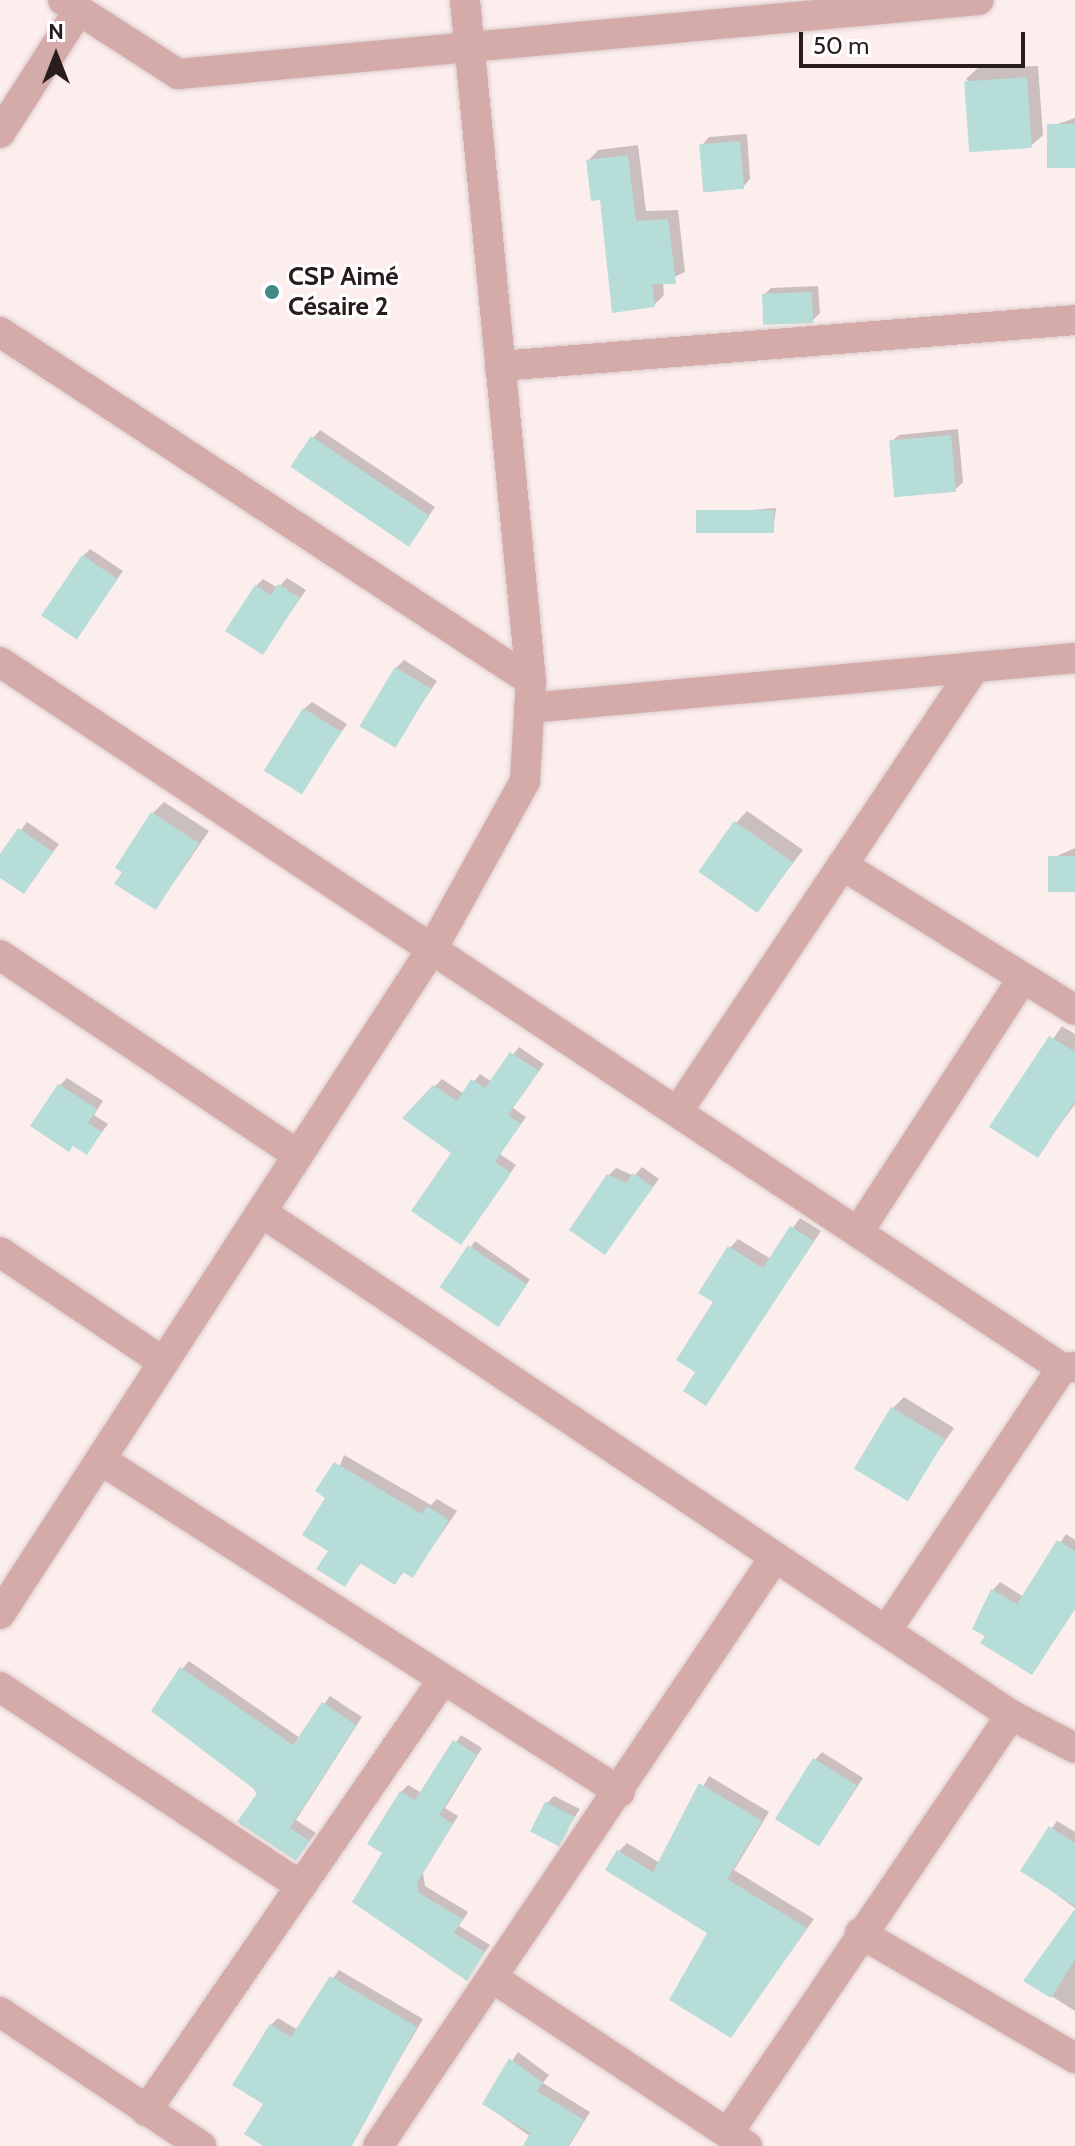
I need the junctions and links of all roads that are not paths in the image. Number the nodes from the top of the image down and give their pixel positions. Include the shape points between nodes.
1 (465, 0) edge
2 (979, 0) edge
3 (71, 5) edge
4 (470, 51) junction
5 (0, 133) edge
6 (1075, 320) edge
7 (0, 332) edge
8 (500, 366) junction
9 (1075, 658) edge
10 (0, 662) edge
11 (975, 667) junction
12 (530, 695) junction
13 (842, 865) junction
14 (432, 949) junction
15 (0, 955) edge
16 (1023, 978) junction
17 (1075, 1010) edge
18 (677, 1112) junction
19 (298, 1155) junction
20 (261, 1212) junction
21 (858, 1232) junction
22 (0, 1252) edge
23 (163, 1362) junction
24 (1068, 1368) edge
25 (101, 1460) junction
26 (775, 1557) junction
27 (1, 1612) edge
28 (888, 1628) junction
29 (442, 1681) junction
30 (0, 1687) edge
31 (1011, 1715) junction
32 (1075, 1748) edge
33 (620, 1792) junction
34 (301, 1886) junction
35 (860, 1933) junction
36 (496, 1980) junction
37 (0, 2012) edge
38 (1075, 2058) edge
39 (146, 2111) junction
40 (738, 2140) edge
41 (201, 2146) edge
42 (378, 2146) edge

1 - 4 street
2 - 4 street
3 - 4 street via 178,74
3 - 5 street
4 - 8 street
6 - 8 street
7 - 12 street
8 - 12 street
9 - 11 street
10 - 14 street
11 - 12 street
11 - 13 street
12 - 14 street via 525,781
13 - 16 street
13 - 18 street
14 - 18 street
14 - 19 street
15 - 19 street
16 - 17 street
16 - 21 street
18 - 21 street
19 - 20 street
20 - 23 street
20 - 26 street
21 - 24 street
22 - 23 street
23 - 25 street
24 - 28 street
25 - 27 street
25 - 29 street
26 - 28 street
26 - 33 street
28 - 31 street
29 - 33 street
29 - 34 street
30 - 34 street
31 - 32 street
31 - 35 street
33 - 36 street
34 - 39 street
35 - 38 street
35 - 40 street
36 - 40 street
36 - 42 street
37 - 39 street
39 - 41 street

